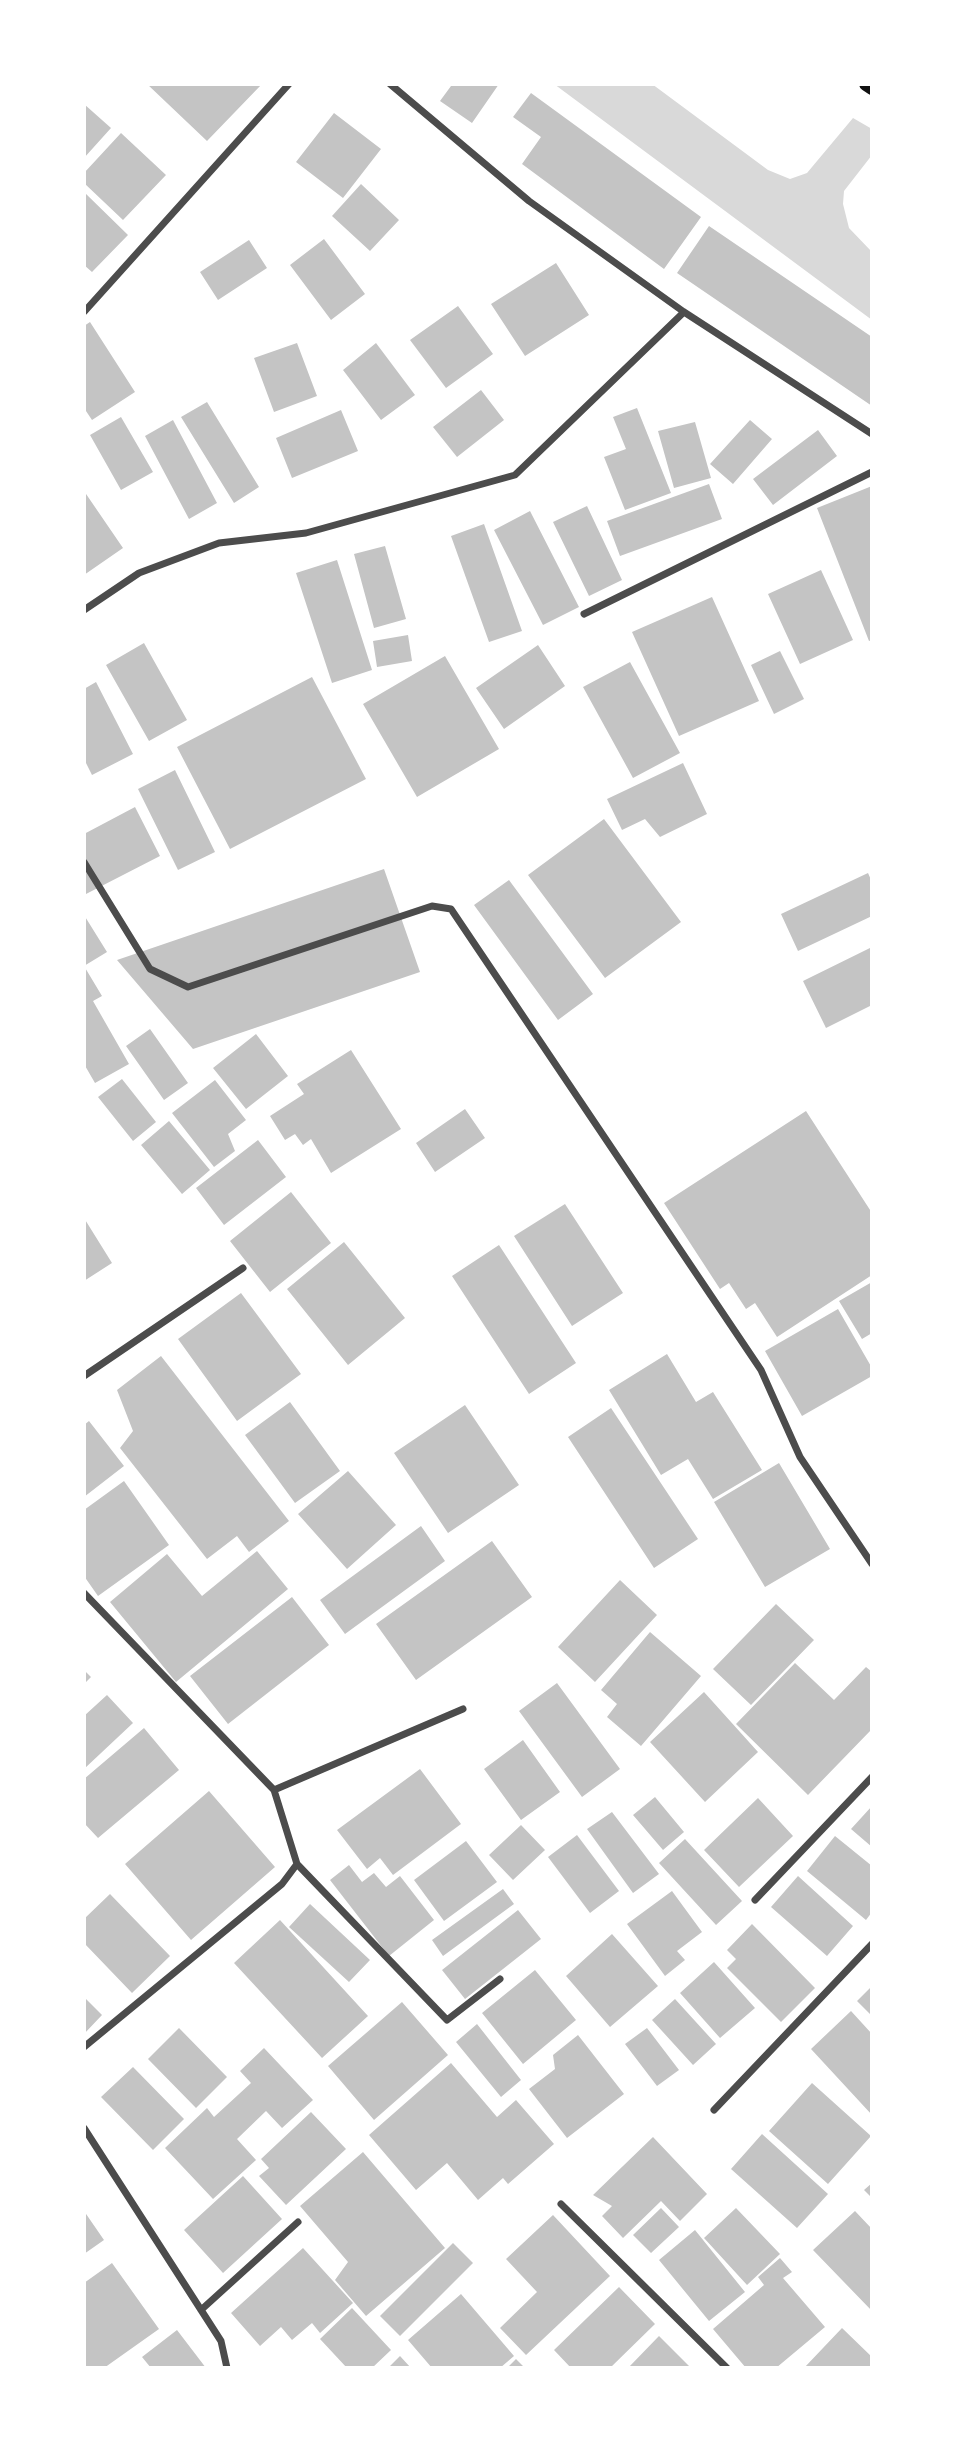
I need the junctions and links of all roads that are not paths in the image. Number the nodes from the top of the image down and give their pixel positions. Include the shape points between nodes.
1 (289, 84) edge
2 (390, 84) edge
3 (866, 84) edge
4 (872, 88) edge
5 (84, 312) edge
6 (684, 312) junction
7 (872, 434) edge
8 (872, 472) edge
9 (84, 610) edge
10 (584, 614) dead end
11 (84, 862) edge
12 (243, 1268) dead end
13 (84, 1376) edge
14 (872, 1564) edge
15 (84, 1593) edge
16 (463, 1709) dead end
17 (872, 1777) edge
18 (274, 1790) junction
19 (298, 1864) junction
20 (755, 1900) dead end
21 (872, 1944) edge
22 (500, 1979) dead end
23 (84, 2047) edge
24 (714, 2110) dead end
25 (84, 2128) edge
26 (561, 2204) dead end
27 (298, 2222) dead end
28 (201, 2310) junction
29 (227, 2368) edge
30 (727, 2368) edge

1 - 5 street
2 - 6 street via 529,201
3 - 4 main road
6 - 7 street
6 - 9 street via 515,475 306,533 219,543 139,573
8 - 10 street
11 - 14 street via 150,969 188,987 432,906 451,909 761,1370 800,1457
12 - 13 street
15 - 18 street
16 - 18 street
17 - 20 street
18 - 19 street
19 - 22 street via 447,2020
19 - 23 street via 282,1884
21 - 24 street
25 - 28 street
26 - 30 street
27 - 28 street
28 - 29 street via 221,2341

